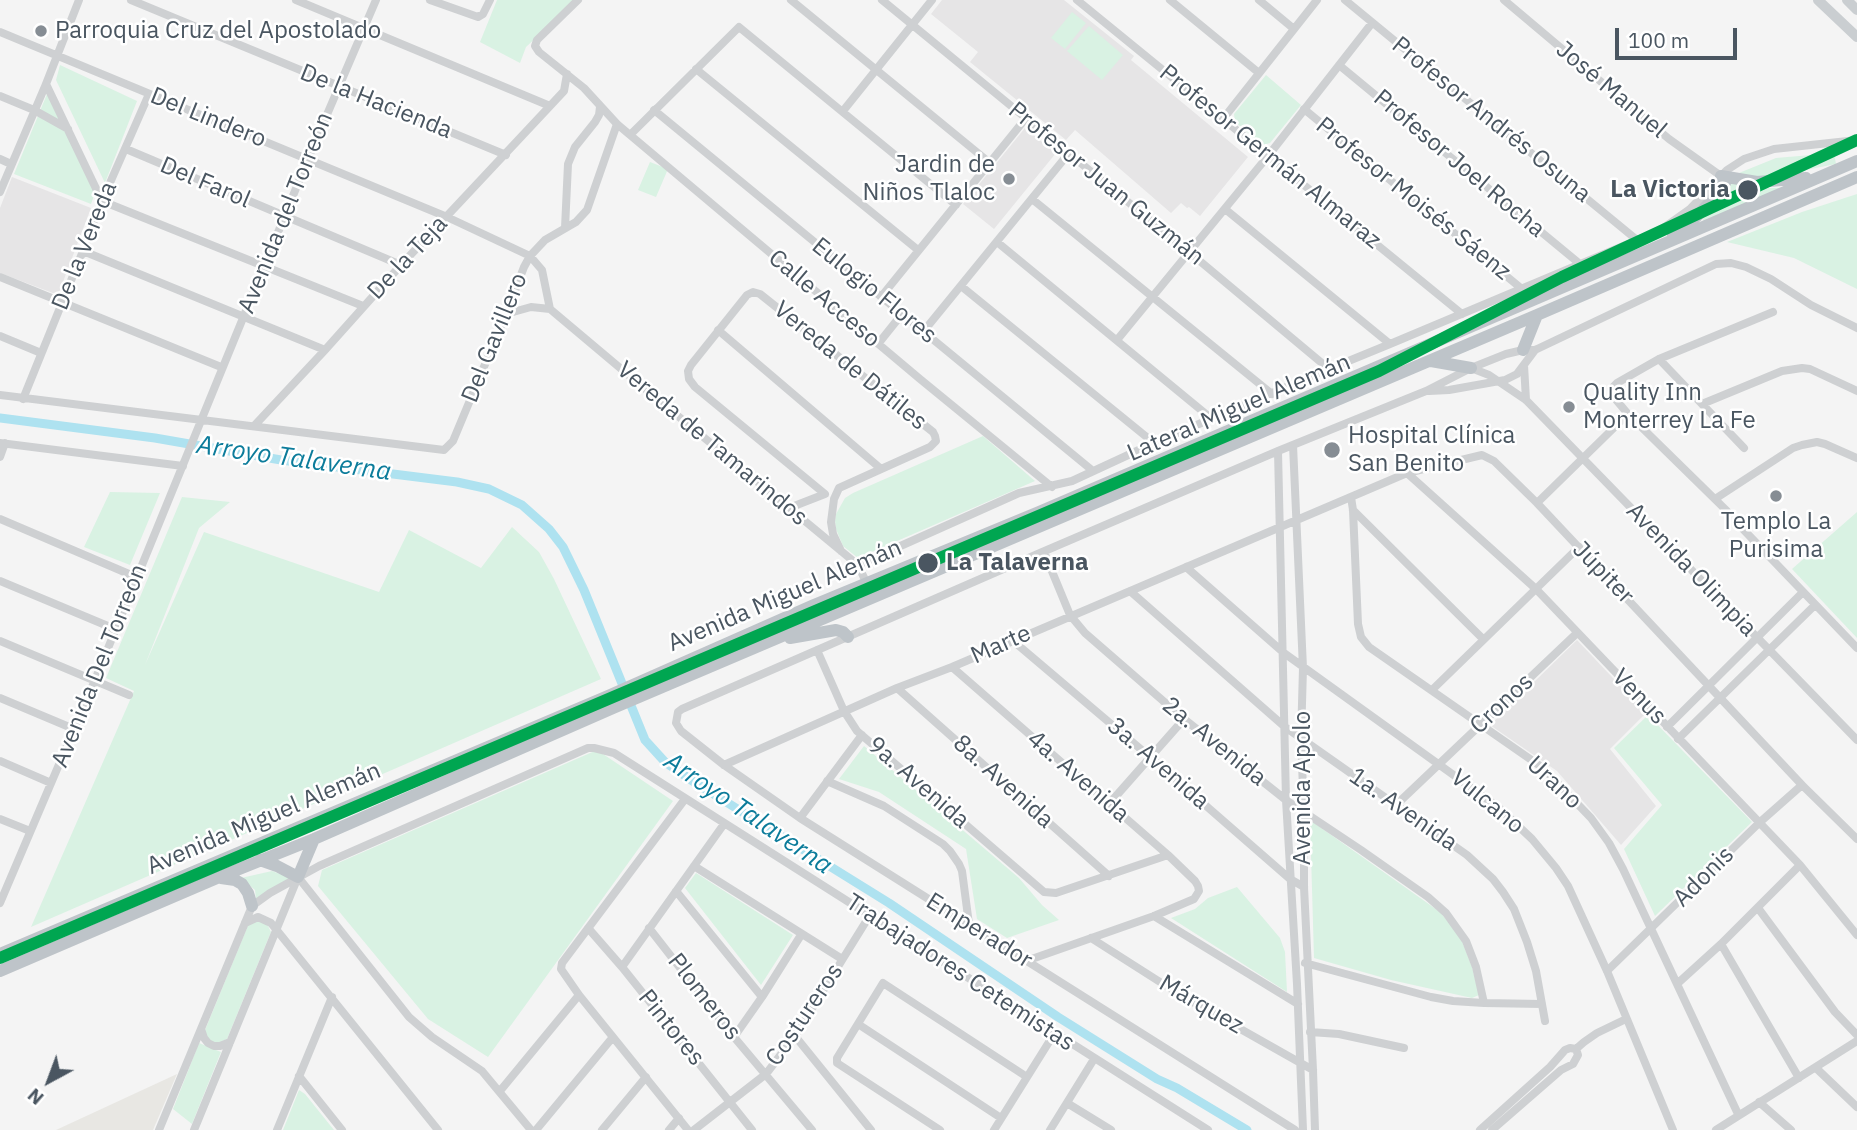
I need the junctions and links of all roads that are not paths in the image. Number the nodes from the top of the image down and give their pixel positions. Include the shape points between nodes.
1 (79, 0) edge
2 (131, 0) edge
3 (296, 0) edge
4 (376, 0) edge
5 (430, 0) edge
6 (579, 0) edge
7 (791, 0) edge
8 (882, 0) edge
9 (932, 0) edge
10 (1077, 0) edge
11 (1170, 0) edge
12 (1259, 0) edge
13 (1317, 0) edge
14 (1345, 0) edge
15 (1504, 0) edge
16 (1818, 0) edge
17 (1847, 0) edge
18 (488, 4) edge
19 (1857, 10) edge
20 (1372, 23) junction
21 (912, 25) junction
22 (364, 29) junction
23 (1294, 29) junction
24 (0, 32) edge
25 (1857, 37) edge
26 (57, 55) junction
27 (1339, 65) junction
28 (696, 69) junction
29 (876, 70) junction
30 (1259, 73) junction
31 (567, 74) junction
32 (46, 84) junction
33 (338, 87) junction
34 (584, 88) junction
35 (564, 90) junction
36 (149, 94) junction
37 (0, 96) edge
38 (550, 106) junction
39 (600, 107) junction
40 (1304, 109) junction
41 (34, 110) junction
42 (654, 110) junction
43 (843, 111) junction
44 (1026, 118) junction
45 (1223, 119) junction
46 (617, 124) junction
47 (68, 129) junction
48 (630, 135) junction
49 (1857, 140) edge
50 (126, 149) junction
51 (1069, 153) junction
52 (506, 155) junction
53 (1268, 156) junction
54 (0, 159) edge
55 (308, 159) junction
56 (1857, 161) edge
57 (990, 163) junction
58 (11, 164) junction
59 (1824, 175) junction
60 (1721, 176) junction
61 (1853, 181) edge
62 (0, 192) edge
63 (1032, 199) junction
64 (102, 201) junction
65 (956, 205) junction
66 (1224, 209) junction
67 (284, 216) junction
68 (447, 217) junction
69 (565, 228) junction
70 (1637, 240) junction
71 (997, 242) junction
72 (1656, 248) junction
73 (918, 250) junction
74 (83, 251) junction
75 (1189, 252) junction
76 (530, 256) junction
77 (1580, 264) junction
78 (401, 265) junction
79 (264, 266) junction
80 (0, 278) edge
81 (961, 286) junction
82 (1522, 289) junction
83 (1152, 296) junction
84 (881, 297) junction
85 (62, 303) junction
86 (363, 306) junction
87 (550, 309) junction
88 (1773, 312) dead end
89 (506, 314) junction
90 (902, 314) junction
91 (1462, 314) junction
92 (1537, 315) junction
93 (243, 317) junction
94 (1857, 328) edge
95 (718, 330) junction
96 (923, 332) junction
97 (0, 335) edge
98 (1117, 340) junction
99 (878, 344) junction
100 (1390, 344) junction
101 (325, 350) junction
102 (1529, 350) junction
103 (41, 353) junction
104 (1659, 359) junction
105 (1427, 361) junction
106 (1524, 366) junction
107 (222, 367) junction
108 (1471, 368) junction
109 (1328, 369) junction
110 (1498, 382) junction
111 (1426, 391) junction
112 (1857, 391) edge
113 (1272, 394) junction
114 (0, 395) edge
115 (23, 399) junction
116 (1526, 400) junction
117 (1702, 404) junction
118 (1629, 414) junction
119 (1212, 419) junction
120 (200, 424) junction
121 (254, 426) junction
122 (3, 443) edge
123 (1154, 443) junction
124 (1293, 445) junction
125 (1744, 448) dead end
126 (1278, 451) junction
127 (0, 457) edge
128 (1582, 458) junction
129 (1857, 458) edge
130 (183, 466) junction
131 (880, 468) junction
132 (1093, 471) junction
133 (1407, 473) junction
134 (1052, 487) junction
135 (1350, 497) junction
136 (1716, 499) junction
137 (1537, 503) junction
138 (789, 508) junction
139 (1353, 510) junction
140 (1727, 511) dead end
141 (0, 519) edge
142 (1296, 520) junction
143 (1740, 526) dead end
144 (1279, 528) junction
145 (1578, 547) junction
146 (841, 551) junction
147 (1044, 552) junction
148 (858, 565) junction
149 (1186, 566) junction
150 (136, 577) junction
151 (0, 581) edge
152 (867, 584) junction
153 (1536, 589) junction
154 (1129, 591) junction
155 (1803, 592) junction
156 (1815, 605) junction
157 (1070, 615) junction
158 (115, 629) junction
159 (1577, 633) junction
160 (848, 637) junction
161 (779, 638) junction
162 (1757, 638) junction
163 (1483, 639) junction
164 (1012, 640) junction
165 (0, 641) edge
166 (1857, 648) edge
167 (817, 650) junction
168 (1769, 650) junction
169 (1284, 653) junction
170 (952, 667) junction
171 (1303, 668) junction
172 (95, 680) junction
173 (1709, 684) junction
174 (897, 688) junction
175 (1432, 690) junction
176 (129, 695) dead end
177 (0, 698) edge
178 (1720, 698) junction
179 (610, 702) junction
180 (844, 711) junction
181 (1184, 719) junction
182 (1481, 724) junction
183 (1285, 727) junction
184 (1667, 727) junction
185 (74, 729) junction
186 (862, 735) junction
187 (1678, 738) junction
188 (1301, 739) junction
189 (1857, 740) edge
190 (1150, 757) junction
191 (0, 761) edge
192 (1438, 764) junction
193 (724, 765) junction
194 (827, 782) junction
195 (51, 783) junction
196 (1802, 785) junction
197 (685, 799) junction
198 (1286, 800) junction
199 (1109, 803) junction
200 (1396, 805) junction
201 (1304, 813) junction
202 (800, 818) junction
203 (0, 819) edge
204 (1759, 823) junction
205 (724, 824) junction
206 (30, 831) junction
207 (1856, 837) edge
208 (314, 839) junction
209 (1168, 855) junction
210 (260, 860) junction
211 (1800, 865) junction
212 (694, 866) junction
213 (1109, 876) junction
214 (298, 877) junction
215 (217, 878) junction
216 (1290, 879) junction
217 (0, 880) edge
218 (9, 883) junction
219 (1304, 887) junction
220 (677, 891) junction
221 (0, 903) edge
222 (252, 906) junction
223 (1758, 908) junction
224 (870, 915) junction
225 (1154, 916) junction
226 (245, 923) junction
227 (969, 924) junction
228 (588, 928) junction
229 (649, 928) junction
230 (277, 930) junction
231 (1651, 930) junction
232 (801, 934) junction
233 (1857, 935) edge
234 (1091, 938) junction
235 (1721, 944) junction
236 (3, 952) edge
237 (842, 959) junction
238 (1026, 961) junction
239 (1295, 962) junction
240 (1308, 964) junction
241 (622, 968) junction
242 (0, 971) edge
243 (1607, 971) junction
244 (1677, 984) junction
245 (579, 995) junction
246 (332, 997) junction
247 (762, 997) junction
248 (1484, 1003) junction
249 (1298, 1004) junction
250 (1542, 1004) junction
251 (1626, 1019) junction
252 (1545, 1021) dead end
253 (858, 1024) junction
254 (201, 1029) junction
255 (1312, 1032) junction
256 (1300, 1033) junction
257 (1054, 1034) junction
258 (1857, 1035) edge
259 (795, 1036) junction
260 (613, 1037) junction
261 (734, 1037) junction
262 (1857, 1041) edge
263 (230, 1042) junction
264 (1404, 1048) dead end
265 (1576, 1049) junction
266 (1094, 1059) junction
267 (1301, 1062) junction
268 (1816, 1068) junction
269 (1314, 1070) junction
270 (765, 1073) junction
271 (299, 1076) junction
272 (646, 1077) junction
273 (1027, 1077) junction
274 (1799, 1078) junction
275 (500, 1091) junction
276 (730, 1102) junction
277 (1067, 1102) junction
278 (1759, 1102) junction
279 (1857, 1107) edge
280 (1738, 1114) junction
281 (679, 1118) junction
282 (1001, 1118) junction
283 (159, 1130) edge
284 (194, 1130) edge
285 (277, 1130) edge
286 (342, 1130) edge
287 (438, 1130) edge
288 (531, 1130) edge
289 (536, 1130) edge
290 (602, 1130) edge
291 (669, 1130) edge
292 (688, 1130) edge
293 (694, 1130) edge
294 (752, 1130) edge
295 (812, 1130) edge
296 (870, 1130) edge
297 (940, 1130) edge
298 (994, 1130) edge
299 (1050, 1130) edge
300 (1111, 1130) edge
301 (1208, 1130) edge
302 (1295, 1130) edge
303 (1303, 1130) edge
304 (1315, 1130) edge
305 (1480, 1130) edge
306 (1492, 1130) edge
307 (1672, 1130) edge
308 (1716, 1130) edge
309 (1791, 1130) edge

1 - 26 street
2 - 33 street, De la Hacienda
3 - 22 street
4 - 22 street, Avenida del Torreón
5 - 18 street via 478,17
6 - 31 street via 535,46
7 - 29 street
8 - 21 street, Profesor Juan Guzmán
9 - 21 street
10 - 45 street, Profesor Germán Almaraz
11 - 30 street
12 - 23 street
13 - 23 street
14 - 20 street, Profesor Andrés Osuna
15 - 60 street, José Manuel via 1669,139
16 - 25 main road
17 - 19 main road
20 - 27 street
20 - 70 street, Profesor Andrés Osuna
21 - 29 street
21 - 44 street, Profesor Juan Guzmán
22 - 33 street, Avenida del Torreón
22 - 38 street
23 - 30 street
24 - 26 street, Del Lindero
26 - 32 street
26 - 36 street, Del Lindero
27 - 40 street
27 - 77 street, Profesor Joel Rocha
28 - 42 street
28 - 43 street via 739,27
28 - 73 street
29 - 43 street
29 - 57 street
30 - 45 street
31 - 34 street
31 - 35 street
32 - 41 street
32 - 47 street
33 - 52 street, De la Hacienda
33 - 55 street, Avenida del Torreón
34 - 35 street
34 - 39 street
35 - 38 street, De la Teja
36 - 50 street, De la Vereda
36 - 55 street, Del Lindero
37 - 41 street
38 - 52 street, De la Teja
39 - 46 street, Calle Acceso
39 - 69 street via 568,164
40 - 53 street
40 - 82 street, Profesor Moisés Sáenz
41 - 47 street
41 - 58 street
42 - 48 street
42 - 84 street, Eulogio Flores
43 - 65 street
44 - 51 street, Profesor Juan Guzmán
44 - 57 street
45 - 53 street, Profesor Germán Almaraz
46 - 48 street, Calle Acceso
46 - 69 street, Del Gavillero via 590,204
47 - 64 street
48 - 99 street, Calle Acceso
49 - 60 street, Lateral Miguel Alemán via 1774,149 1737,162
50 - 64 street, De la Vereda
50 - 67 street, Del Farol
51 - 63 street
51 - 75 street, Profesor Juan Guzmán
52 - 68 street, De la Teja
53 - 66 street
53 - 91 street, Profesor Germán Almaraz
54 - 58 street
55 - 67 street, Avenida del Torreón
55 - 68 street, Del Lindero
56 - 59 highway, Avenida Miguel Alemán
57 - 65 street
58 - 62 street
59 - 60 highway via 1780,182
59 - 72 highway, Avenida Miguel Alemán
60 - 70 street, Lateral Miguel Alemán via 1679,218
60 - 72 highway via 1724,184 1697,216
61 - 92 highway, Avenida Miguel Alemán
63 - 71 street
63 - 83 street
64 - 74 street, De la Vereda
64 - 79 street
65 - 73 street
66 - 75 street
66 - 100 street
67 - 78 street, Del Farol
67 - 79 street, Avenida del Torreón
68 - 76 street, Del Lindero
68 - 78 street, De la Teja
69 - 76 street, Del Gavillero
70 - 77 street, Lateral Miguel Alemán
71 - 81 street
71 - 98 street
72 - 152 highway, Avenida Miguel Alemán
73 - 84 street
74 - 85 street, De la Vereda
74 - 93 street
75 - 83 street
75 - 109 street, Profesor Juan Guzmán
76 - 87 street via 542,270
76 - 89 street, Del Gavillero
77 - 82 street, Lateral Miguel Alemán
78 - 86 street, De la Teja
79 - 86 street
79 - 93 street, Avenida del Torreón
80 - 85 street
81 - 96 street
81 - 123 street
82 - 91 street, Lateral Miguel Alemán
83 - 98 street
83 - 113 street
84 - 90 street, Eulogio Flores
85 - 103 street, De la Vereda
85 - 107 street
86 - 101 street, De la Teja
87 - 89 street via 531,307
87 - 138 street, Vereda de Tamarindos
88 - 104 street
89 - 121 street, Del Gavillero via 453,441 444,450
90 - 96 street, Eulogio Flores
90 - 99 street
91 - 100 street, Lateral Miguel Alemán
92 - 102 highway
92 - 105 highway, Avenida Miguel Alemán
93 - 101 street
93 - 107 street, Avenida del Torreón
94 - 102 street via 1763,275 1721,262
95 - 131 street
95 - 131 street, Vereda de Dátiles via 750,293 760,294 933,432 936,440 930,447
95 - 138 street via 691,365 689,379 825,494
96 - 132 street, Eulogio Flores
97 - 103 street
98 - 119 street
99 - 134 street, Calle Acceso
100 - 109 street, Lateral Miguel Alemán
101 - 121 street, De la Teja
102 - 106 street
102 - 108 street
103 - 115 street, De la Vereda
104 - 117 street
104 - 118 street via 1611,389
105 - 108 highway
105 - 161 highway, Avenida Miguel Alemán
106 - 110 street via 1513,377
106 - 116 street
107 - 120 street, Avenida del Torreón
108 - 110 street, Avenida Olimpia
108 - 111 street
109 - 113 street, Lateral Miguel Alemán
110 - 111 street
110 - 116 street, Avenida Olimpia
111 - 124 street
112 - 117 street via 1802,368 1782,371
113 - 119 street, Lateral Miguel Alemán
114 - 115 street
115 - 120 street
116 - 128 street, Avenida Olimpia
117 - 125 street
118 - 128 street
118 - 136 street
119 - 123 street, Lateral Miguel Alemán
120 - 121 street
120 - 130 street, Avenida Del Torreón
122 - 127 street
122 - 130 street
123 - 132 street, Lateral Miguel Alemán
124 - 126 street
124 - 142 street, Avenida Apolo
126 - 144 street, Avenida Apolo
126 - 147 street
128 - 137 street
128 - 162 street, Avenida Olimpia
129 - 136 street via 1817,442 1802,445
130 - 150 street, Avenida Del Torreón
131 - 146 street via 839,488 831,522
132 - 134 street, Lateral Miguel Alemán
133 - 135 street, Júpiter
133 - 137 street, Júpiter via 1482,455
133 - 153 street, Venus
134 - 148 street, Lateral Miguel Alemán via 1019,493
135 - 139 street, Urano
135 - 142 street, Júpiter
136 - 140 street
137 - 145 street, Júpiter
138 - 146 street, Vereda de Tamarindos
139 - 163 street
139 - 175 street, Urano via 1361,637
141 - 150 street
142 - 144 street, Júpiter
142 - 171 street, Avenida Apolo
143 - 155 street
144 - 149 street, Marte
144 - 169 street, Avenida Apolo
145 - 153 street
145 - 173 street, Júpiter
146 - 148 street, Vereda de Tamarindos
147 - 157 street, 2a. Avenida
147 - 160 street
148 - 152 street, Vereda de Tamarindos
149 - 154 street, Marte
149 - 169 street, Vulcano
150 - 158 street, Avenida Del Torreón
151 - 158 street
152 - 179 highway, Avenida Miguel Alemán via 658,674
153 - 159 street, Venus
153 - 163 street
154 - 157 street, Marte
154 - 183 street, 1a. Avenida
155 - 156 street
155 - 162 street
156 - 166 street
156 - 168 street
157 - 164 street, Marte
157 - 181 street, 2a. Avenida
158 - 172 street, Avenida Del Torreón
159 - 182 street, Cronos
159 - 184 street, Venus
160 - 161 highway via 836,630
160 - 167 street
161 - 179 highway, Avenida Miguel Alemán via 664,687
162 - 168 street, Avenida Olimpia
162 - 173 street
163 - 175 street
164 - 170 street, Marte
164 - 190 street, 3a. Avenida
165 - 172 street
167 - 180 street, 9a. Avenida
167 - 193 street, Emperador via 678,712 681,731
168 - 178 street
168 - 189 street, Avenida Olimpia
169 - 171 street, Vulcano
169 - 183 street, Avenida Apolo
170 - 174 street, Marte
170 - 199 street, 4a. Avenida
171 - 188 street, Avenida Apolo
171 - 192 street, Vulcano
172 - 176 street
172 - 185 street, Avenida Del Torreón
173 - 178 street, Júpiter
173 - 184 street
174 - 180 street, Marte
174 - 213 street, 8a. Avenida
175 - 182 street, Urano
177 - 185 street
178 - 187 street
178 - 196 street, Júpiter
179 - 208 highway, Avenida Miguel Alemán
179 - 236 highway, Avenida Miguel Alemán
180 - 186 street, 9a. Avenida
180 - 193 street, Marte
181 - 190 street
181 - 198 street, 2a. Avenida
182 - 192 street, Cronos
182 - 231 street, Urano via 1543,768 1591,818 1618,860
183 - 188 street, 1a. Avenida
183 - 198 street, Avenida Apolo
184 - 187 street, Venus
185 - 195 street, Avenida Del Torreón
186 - 194 street
186 - 213 street, 9a. Avenida via 1048,893
187 - 204 street, Venus
188 - 200 street, 1a. Avenida
188 - 201 street, Avenida Apolo
190 - 199 street
190 - 216 street, 3a. Avenida
191 - 195 street
192 - 200 street, Cronos
192 - 243 street, Vulcano via 1513,820 1556,868
193 - 202 street, Emperador
194 - 202 street
194 - 227 street via 884,806 950,851 962,871
195 - 206 street, Avenida Del Torreón
196 - 204 street, Adonis
196 - 207 street, Júpiter
197 - 205 street, Trabajadores Cetemistas
197 - 214 street, Trabajadores Cetemistas via 614,754 588,748
197 - 228 street
198 - 201 street, 2a. Avenida
198 - 216 street, Avenida Apolo
199 - 209 street, 4a. Avenida
200 - 250 street, 1a. Avenida via 1467,855 1503,892 1527,942
201 - 219 street, Avenida Apolo
201 - 248 street, 2a. Avenida via 1446,913 1466,941
202 - 227 street, Emperador
203 - 206 street
204 - 211 street, Venus
204 - 231 street, Adonis
205 - 212 street
205 - 224 street, Trabajadores Cetemistas
206 - 218 street, Avenida Del Torreón
208 - 210 highway, Avenida Miguel Alemán
208 - 214 highway
209 - 213 street
209 - 225 street, 4a. Avenida via 1199,891 1194,900
210 - 214 highway
210 - 215 highway, Avenida Miguel Alemán
211 - 223 street
211 - 233 street, Venus
212 - 220 street
212 - 232 street
214 - 222 street, Trabajadores Cetemistas
214 - 230 street
214 - 275 street via 409,1017
215 - 222 highway via 242,884
215 - 242 highway, Avenida Miguel Alemán
216 - 219 street, 3a. Avenida
216 - 239 street, Avenida Apolo
217 - 218 street
218 - 221 street, Avenida Del Torreón
219 - 240 street, Avenida Apolo
220 - 229 street
220 - 247 street
222 - 226 street
223 - 235 street
223 - 258 street
224 - 237 street, Costureros
224 - 257 street, Trabajadores Cetemistas
225 - 234 street
225 - 249 street
226 - 230 street via 258,917
226 - 254 street
227 - 238 street, Emperador
228 - 241 street, Pintores
228 - 245 street via 561,969
229 - 241 street
229 - 261 street, Plomeros
230 - 246 street
230 - 263 street
231 - 243 street, Adonis
231 - 244 street, Urano
232 - 237 street
232 - 247 street
234 - 238 street
234 - 267 street, Márquez via 1182,996
235 - 244 street
235 - 274 street
237 - 259 street, Costureros
238 - 302 street, Emperador
239 - 240 street
239 - 249 street, Avenida Apolo
240 - 248 street via 1431,997
240 - 255 street, Avenida Apolo
241 - 276 street, Pintores
243 - 251 street, Vulcano
244 - 280 street, Urano
245 - 260 street
245 - 275 street
246 - 271 street
246 - 287 street
247 - 261 street
248 - 250 street
249 - 256 street, Avenida Apolo
250 - 252 street, 1a. Avenida
251 - 265 street via 1589,1037
251 - 307 street, Vulcano
253 - 273 street via 883,983
253 - 282 street
253 - 297 street via 837,1063
254 - 263 street via 214,1046
254 - 283 street
255 - 256 street
255 - 264 street
255 - 269 street, Avenida Apolo
256 - 267 street, Avenida Apolo
257 - 266 street, Trabajadores Cetemistas
257 - 273 street
259 - 270 street, Costureros
259 - 296 street
260 - 272 street
260 - 289 street
261 - 270 street, Plomeros
262 - 268 street
263 - 284 street
265 - 305 street via 1565,1050
265 - 306 street via 1573,1064
266 - 277 street
266 - 301 street, Trabajadores Cetemistas
267 - 269 street, Márquez
267 - 303 street, Avenida Apolo
268 - 274 street
268 - 279 street
269 - 304 street, Avenida Apolo
270 - 276 street, Costureros
270 - 295 street, Plomeros
271 - 285 street
271 - 286 street
272 - 281 street
272 - 290 street
273 - 282 street
274 - 278 street
275 - 288 street
276 - 293 street, Costureros
276 - 294 street, Pintores
277 - 299 street
277 - 300 street
278 - 280 street
278 - 309 street
280 - 308 street
281 - 291 street
281 - 292 street
282 - 298 street

